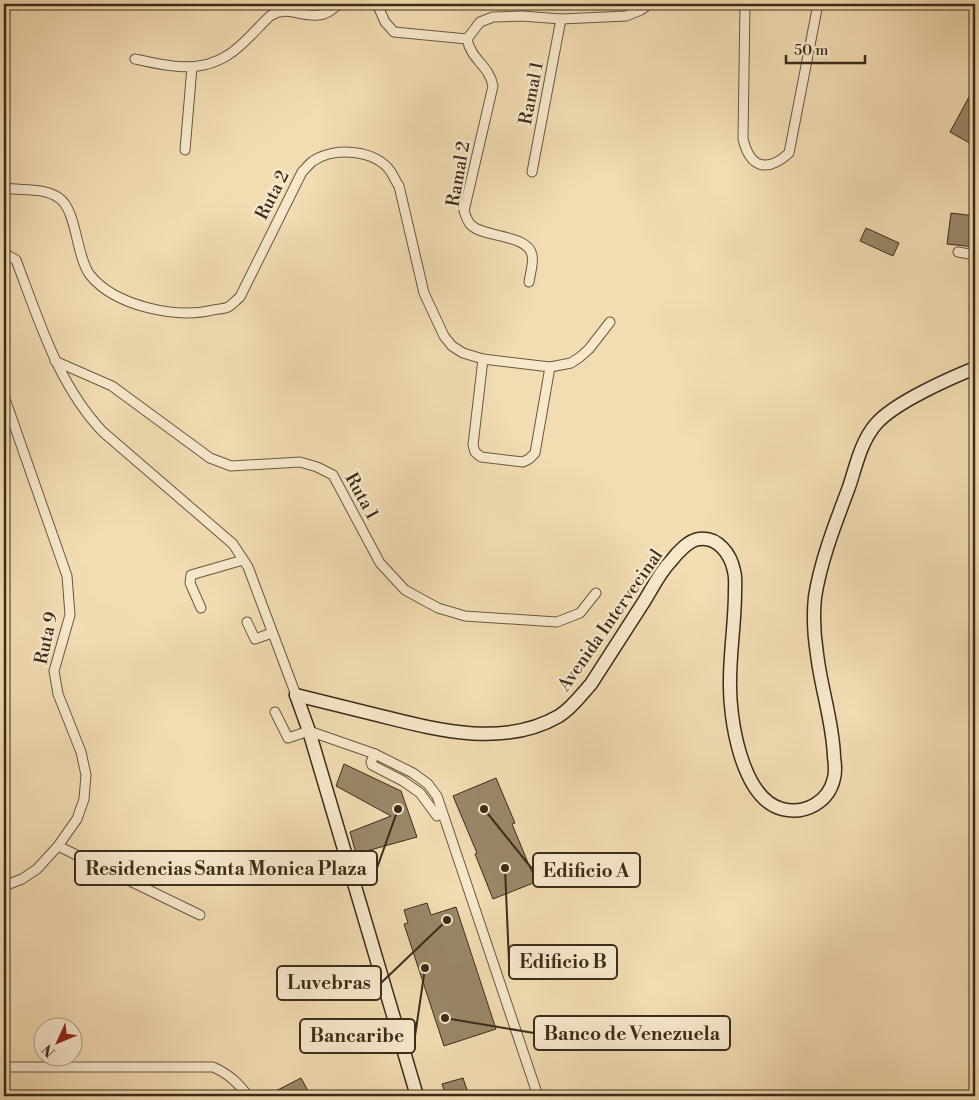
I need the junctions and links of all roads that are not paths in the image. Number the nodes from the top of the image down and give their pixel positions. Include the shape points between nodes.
1 (339, 4) edge
2 (377, 4) edge
3 (649, 4) edge
4 (746, 4) edge
5 (818, 4) edge
6 (561, 19) junction
7 (467, 39) junction
8 (135, 59) dead end
9 (192, 67) junction
10 (185, 150) dead end
11 (532, 172) dead end
12 (4, 188) edge
13 (958, 252) dead end
14 (4, 253) edge
15 (975, 255) edge
16 (529, 282) dead end
17 (610, 322) dead end
18 (483, 359) junction
19 (55, 362) junction
20 (550, 367) junction
21 (975, 368) edge
22 (4, 396) edge
23 (243, 560) junction
24 (596, 593) dead end
25 (201, 608) dead end
26 (247, 622) dead end
27 (272, 632) junction
28 (296, 695) junction
29 (275, 712) dead end
30 (309, 731) junction
31 (374, 754) junction
32 (437, 816) dead end
33 (58, 846) junction
34 (4, 886) edge
35 (200, 915) dead end
36 (4, 1067) edge
37 (248, 1096) edge
38 (417, 1096) edge
39 (538, 1096) edge

1 - 9 street via 317,15 284,10 276,12 229,55 212,64
2 - 7 street via 385,22 394,32
3 - 6 street via 626,16
4 - 5 street via 743,139 746,154 768,166 780,162 789,153
6 - 7 street via 492,17 480,22
6 - 11 street, Ramal 1
7 - 16 street, Ramal 2 via 469,49 485,66 493,86 464,211 470,225 477,229 522,242 530,248 533,257
8 - 9 street
9 - 10 street
12 - 18 street, Ruta 2 via 45,191 60,198 68,209 84,264 104,288 133,303 167,312 201,313 228,307 240,297 302,172 314,160 333,154 358,152 376,159 390,171 399,186 424,293 444,336 463,353
13 - 15 street
14 - 19 street via 16,260
17 - 20 street, Ruta 2 via 580,357 571,363
18 - 20 street, Ruta 2
18 - 20 street via 473,445 480,457 523,462 532,456
19 - 23 street via 87,416 102,432 233,544
19 - 24 street, Ruta 1 via 112,386 210,458 231,466 300,462 333,475 380,564 404,590 438,608 464,616 557,622 580,614
21 - 28 main road, Avenida Intervecinal via 897,406 876,424 863,446 827,548 816,596 817,656 834,740 835,775 832,786 820,802 809,808 793,811 777,808 753,786 747,774 736,738 730,683 735,573 729,557 717,543 708,539 692,541 669,562 586,690 560,715 538,726 492,733 461,733 418,726
22 - 33 street, Ruta 9 via 67,576 70,615 54,671 58,694 82,752 86,775 84,799 77,819
23 - 25 street via 191,575 190,583
23 - 27 street
26 - 27 street via 255,639
27 - 28 street
28 - 30 main road
29 - 30 street via 288,738
30 - 31 street
30 - 38 main road
31 - 32 street via 372,765 420,793
31 - 39 street via 413,773 437,796
33 - 34 street, Ruta 9 via 36,869
33 - 35 street
36 - 37 street via 213,1067 227,1073

